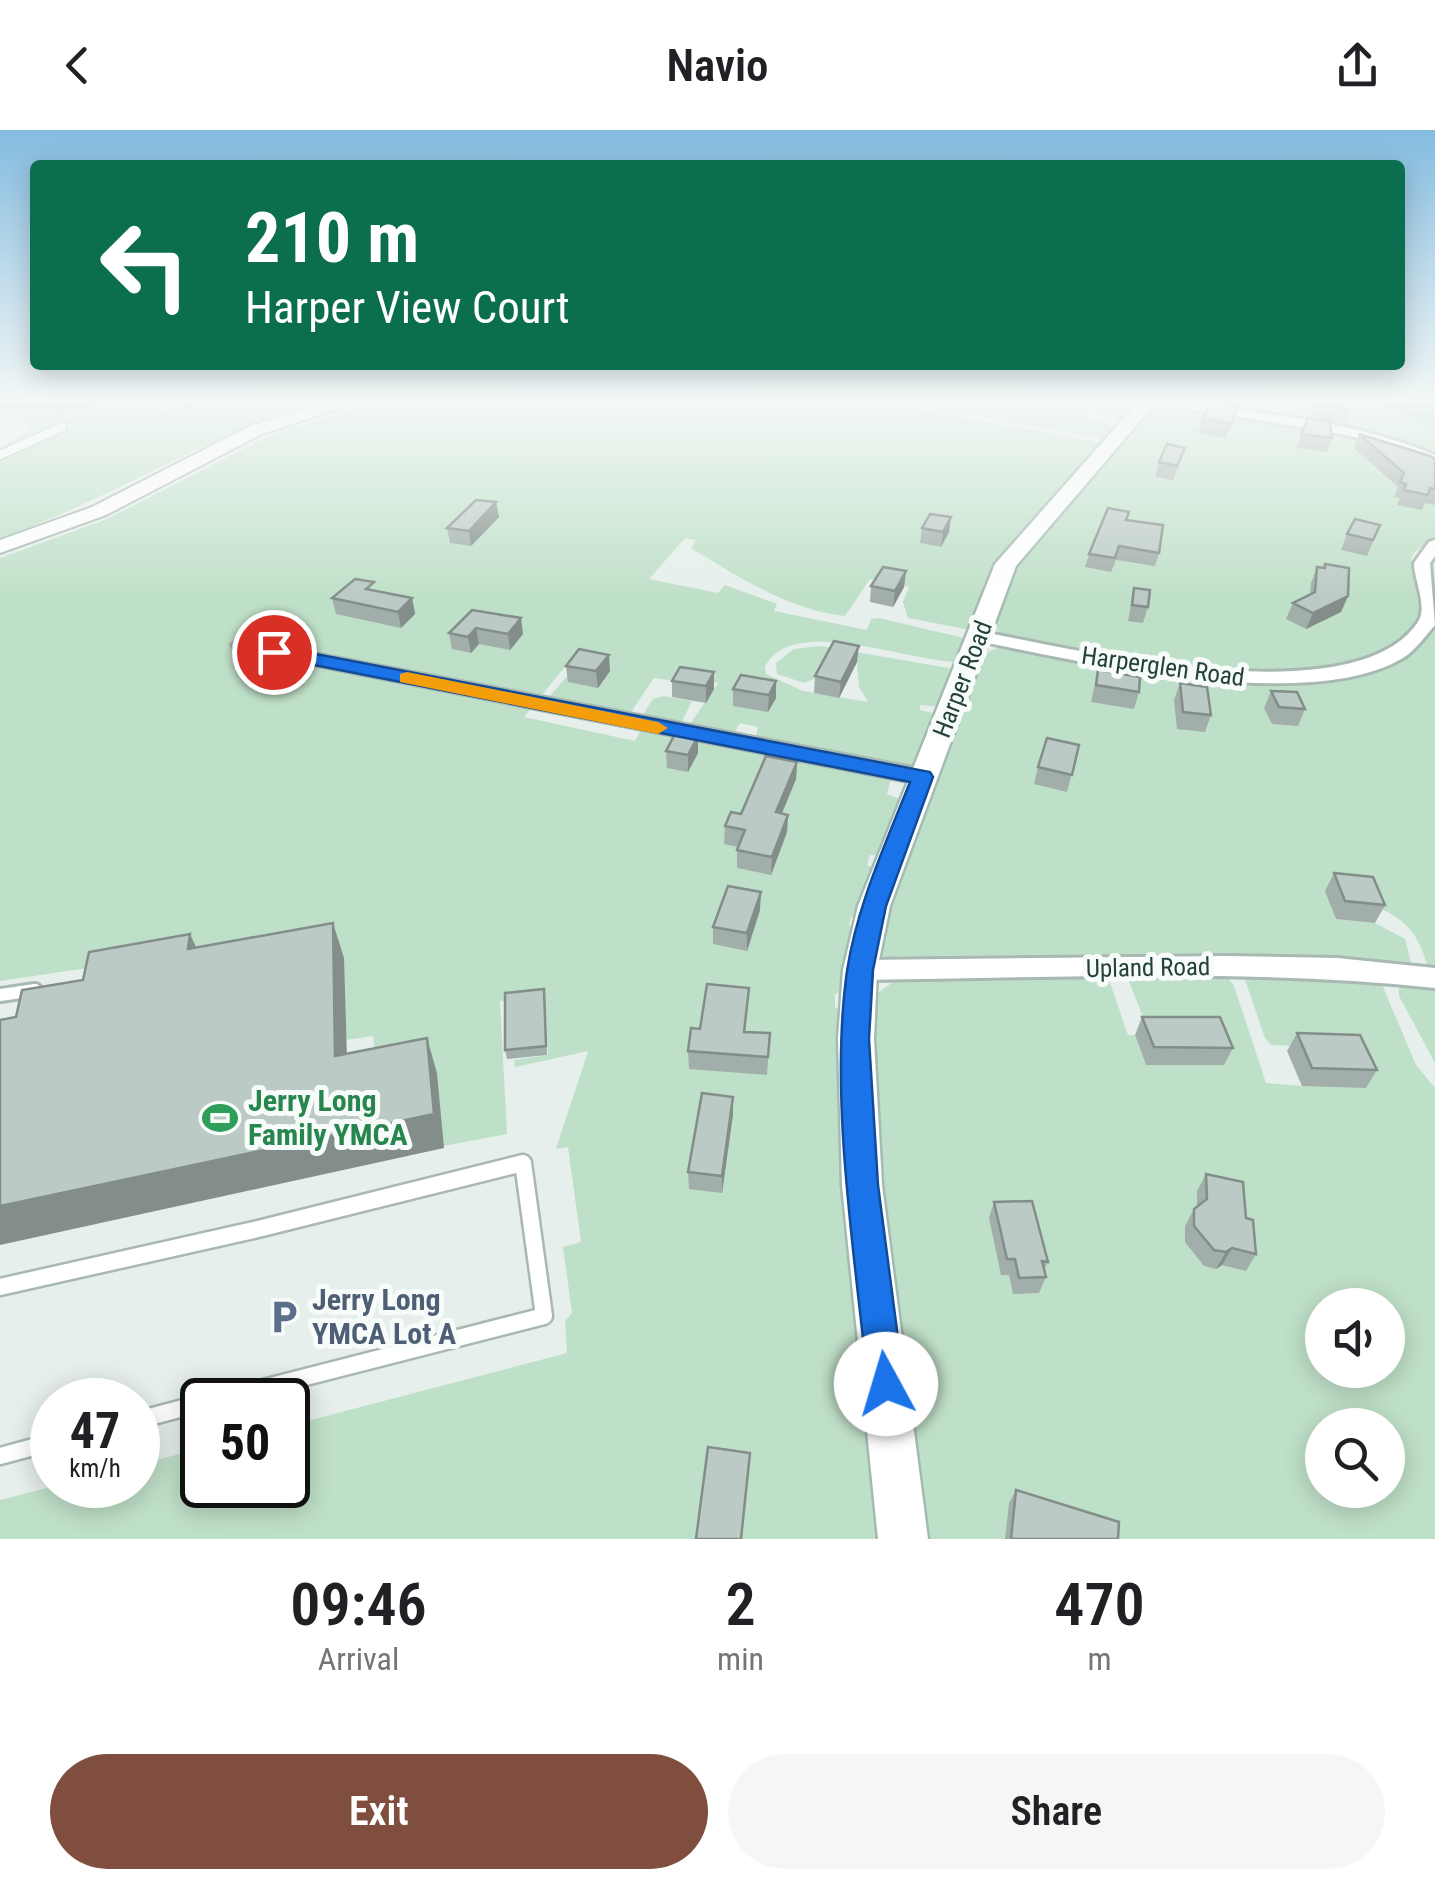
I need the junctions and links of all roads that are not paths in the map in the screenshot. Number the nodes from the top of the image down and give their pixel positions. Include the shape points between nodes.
1 (185, 467) edge
2 (1091, 467) edge
3 (1435, 545) edge
4 (0, 548) edge
5 (979, 636) junction
6 (241, 645) dead end
7 (923, 777) junction
8 (860, 970) junction
9 (1435, 978) edge
10 (49, 988) edge
11 (0, 995) edge
12 (0, 1287) edge
13 (302, 1378) edge
14 (30, 1448) edge
15 (0, 1456) edge
16 (903, 1539) edge

1 - 4 street via 100,511
2 - 5 main road, Harper Road via 1006,564
3 - 5 street, Harperglen Road via 1422,563 1430,613 1420,634 1391,656 1346,671 1222,678
5 - 7 main road, Harper Road
6 - 7 street
7 - 8 main road, Harper Road via 874,906
8 - 9 street, Upland Road via 1229,966
8 - 16 main road, Harper Road via 862,1185
10 - 11 lane
12 - 13 lane via 524,1163 544,1316
14 - 15 lane

